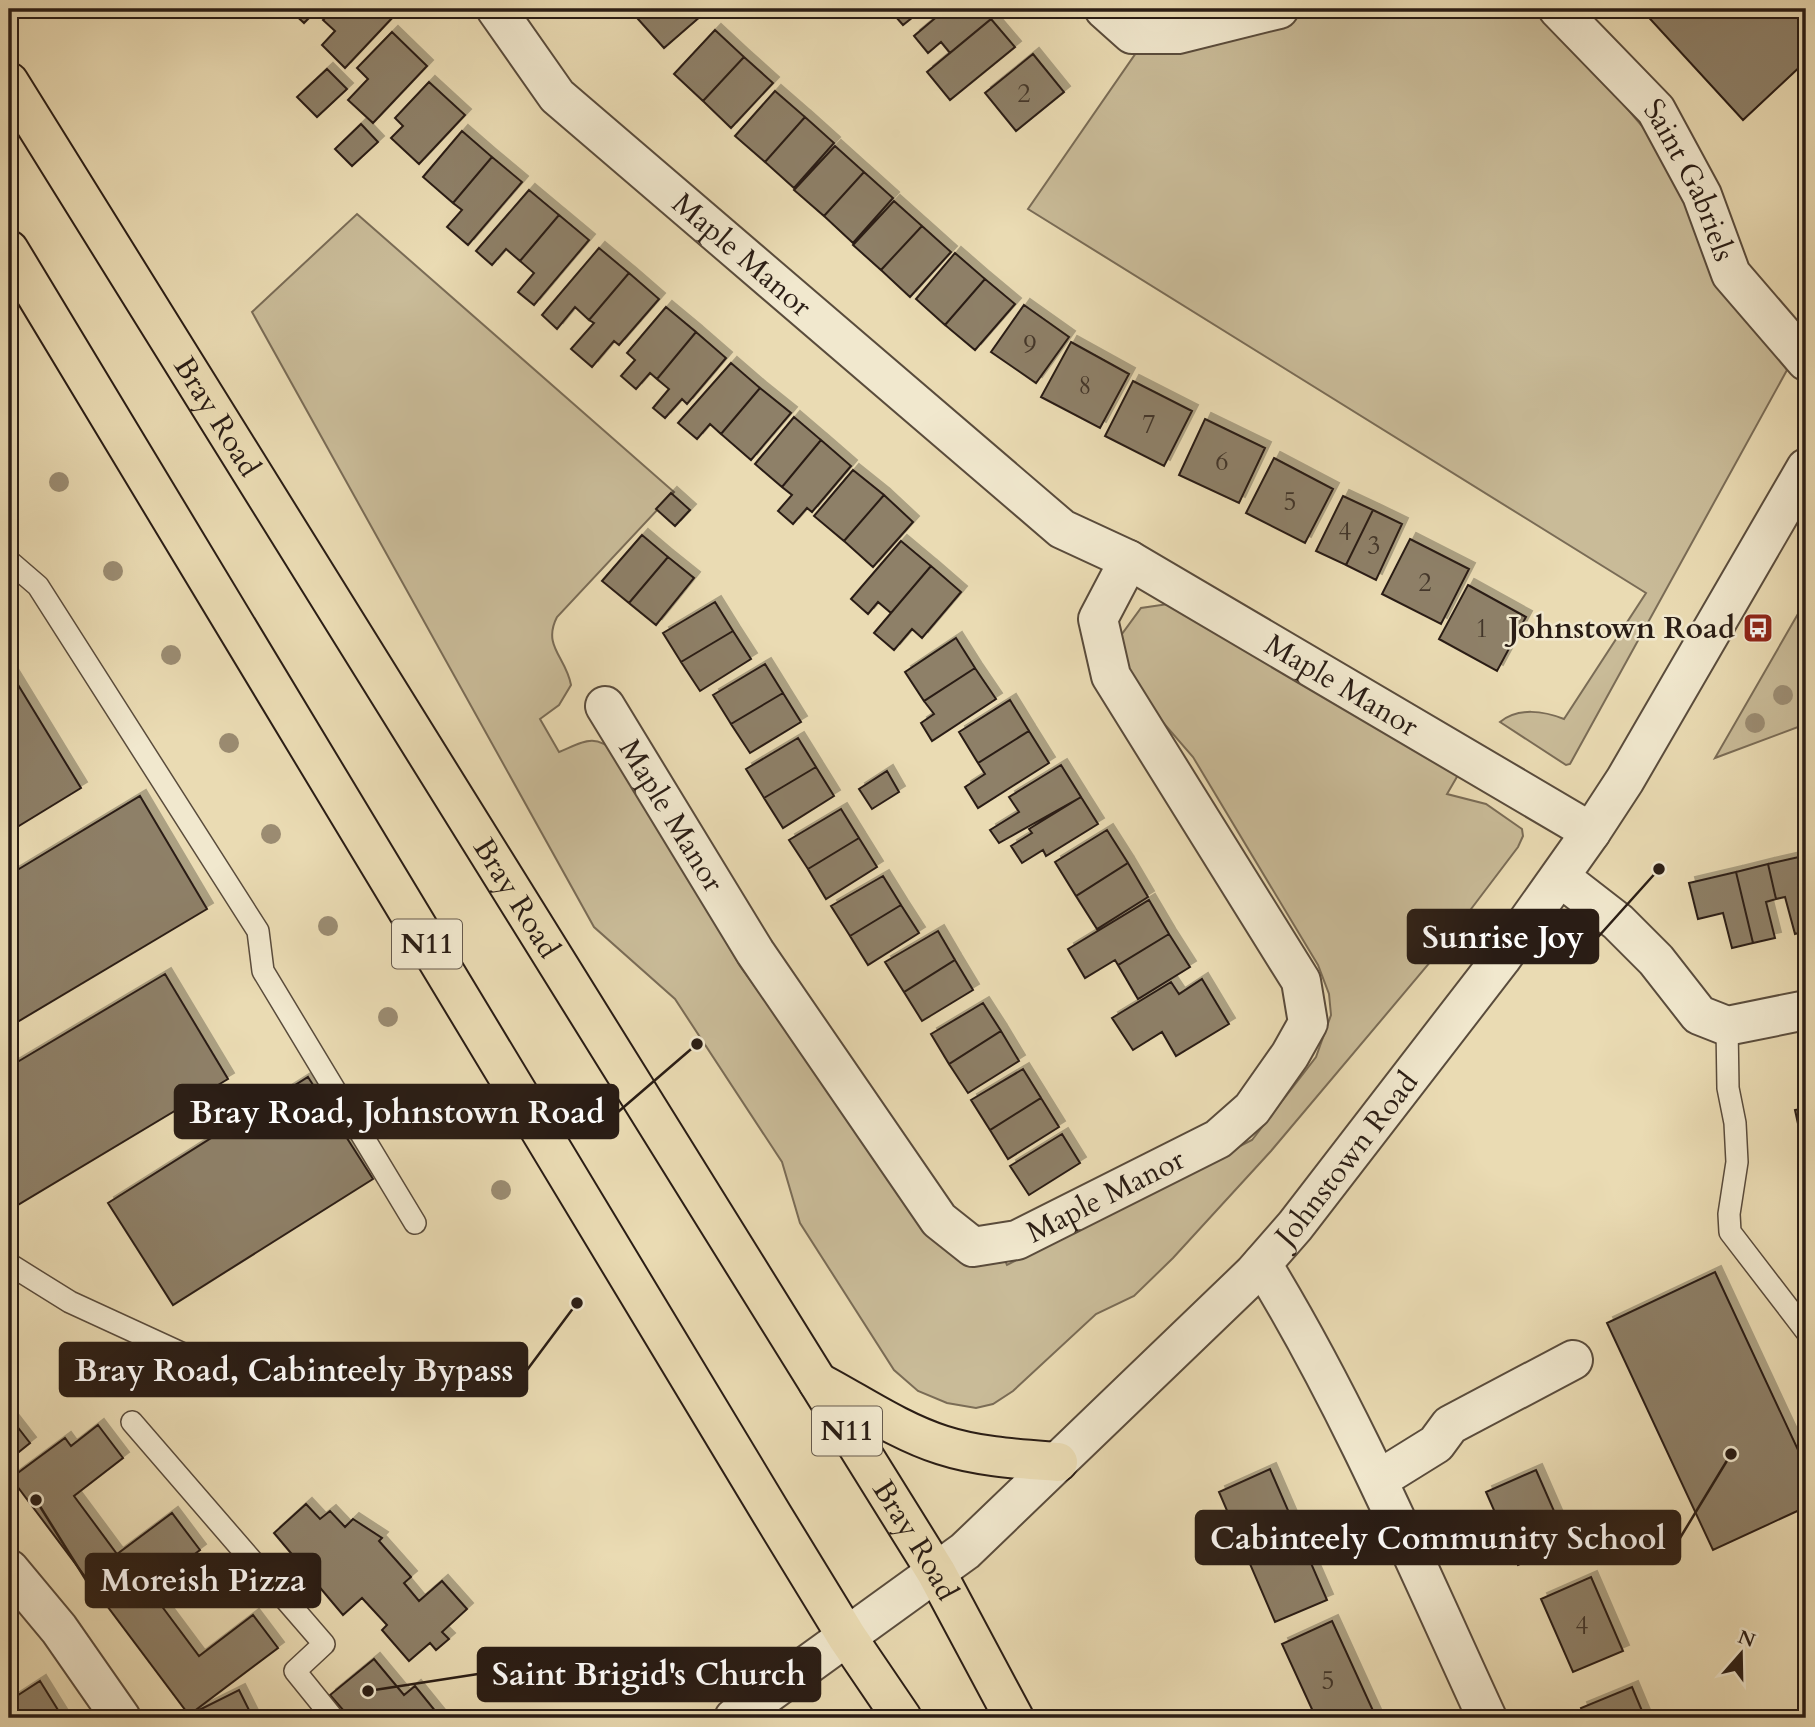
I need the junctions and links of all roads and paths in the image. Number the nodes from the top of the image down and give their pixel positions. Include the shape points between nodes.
1 (496, 9) edge
2 (1104, 9) edge
3 (1279, 9) edge
4 (1558, 9) edge
5 (9, 82) edge
6 (9, 250) edge
7 (1806, 361) edge
8 (1806, 468) edge
9 (9, 561) edge
10 (1129, 561) junction
11 (605, 706) dead end
12 (1591, 832) junction
13 (1560, 877) junction
14 (1806, 1010) edge
15 (1727, 1026) junction
16 (415, 1223) dead end
17 (9, 1264) edge
18 (1262, 1264) junction
19 (1806, 1331) edge
20 (1573, 1360) dead end
21 (231, 1376) dead end
22 (816, 1381) junction
23 (132, 1422) dead end
24 (1058, 1462) junction
25 (1378, 1480) junction
26 (9, 1569) edge
27 (936, 1573) junction
28 (847, 1637) junction
29 (121, 1718) edge
30 (333, 1718) edge
31 (734, 1718) edge
32 (902, 1718) edge
33 (1014, 1718) edge
34 (1487, 1718) edge

1 - 10 street, Maple Manor via 557,96 1062,529
2 - 3 street via 1132,34 1178,34
4 - 7 street, Saint Gabriels via 1656,110 1702,195 1731,274
5 - 22 highway, Bray Road / N11
6 - 28 highway, N11
8 - 12 street, Johnstown Road
9 - 16 lane via 38,586 258,931 263,971
10 - 11 street, Maple Manor via 1098,620 1111,676 1301,981 1308,1023 1252,1109 1218,1139 1017,1240 973,1247 939,1220 755,952
10 - 12 street, Maple Manor
12 - 13 street, Johnstown Road
13 - 15 street via 1618,922 1656,960 1699,1015
13 - 18 street, Johnstown Road via 1494,969
14 - 15 street
15 - 19 lane via 1728,1088 1737,1161 1728,1214 1730,1232
17 - 21 lane via 70,1302
18 - 24 street, Johnstown Road
18 - 25 street via 1307,1338
20 - 25 street via 1450,1425 1436,1444
22 - 24 highway via 943,1446 999,1458
22 - 27 highway, Bray Road / N11
23 - 30 lane via 324,1644 295,1671
24 - 27 street, Johnstown Road
25 - 34 street
26 - 29 street
27 - 28 street, Johnstown Road
27 - 33 highway, Bray Road / N11
28 - 31 street, Johnstown Road
28 - 32 highway, N11

